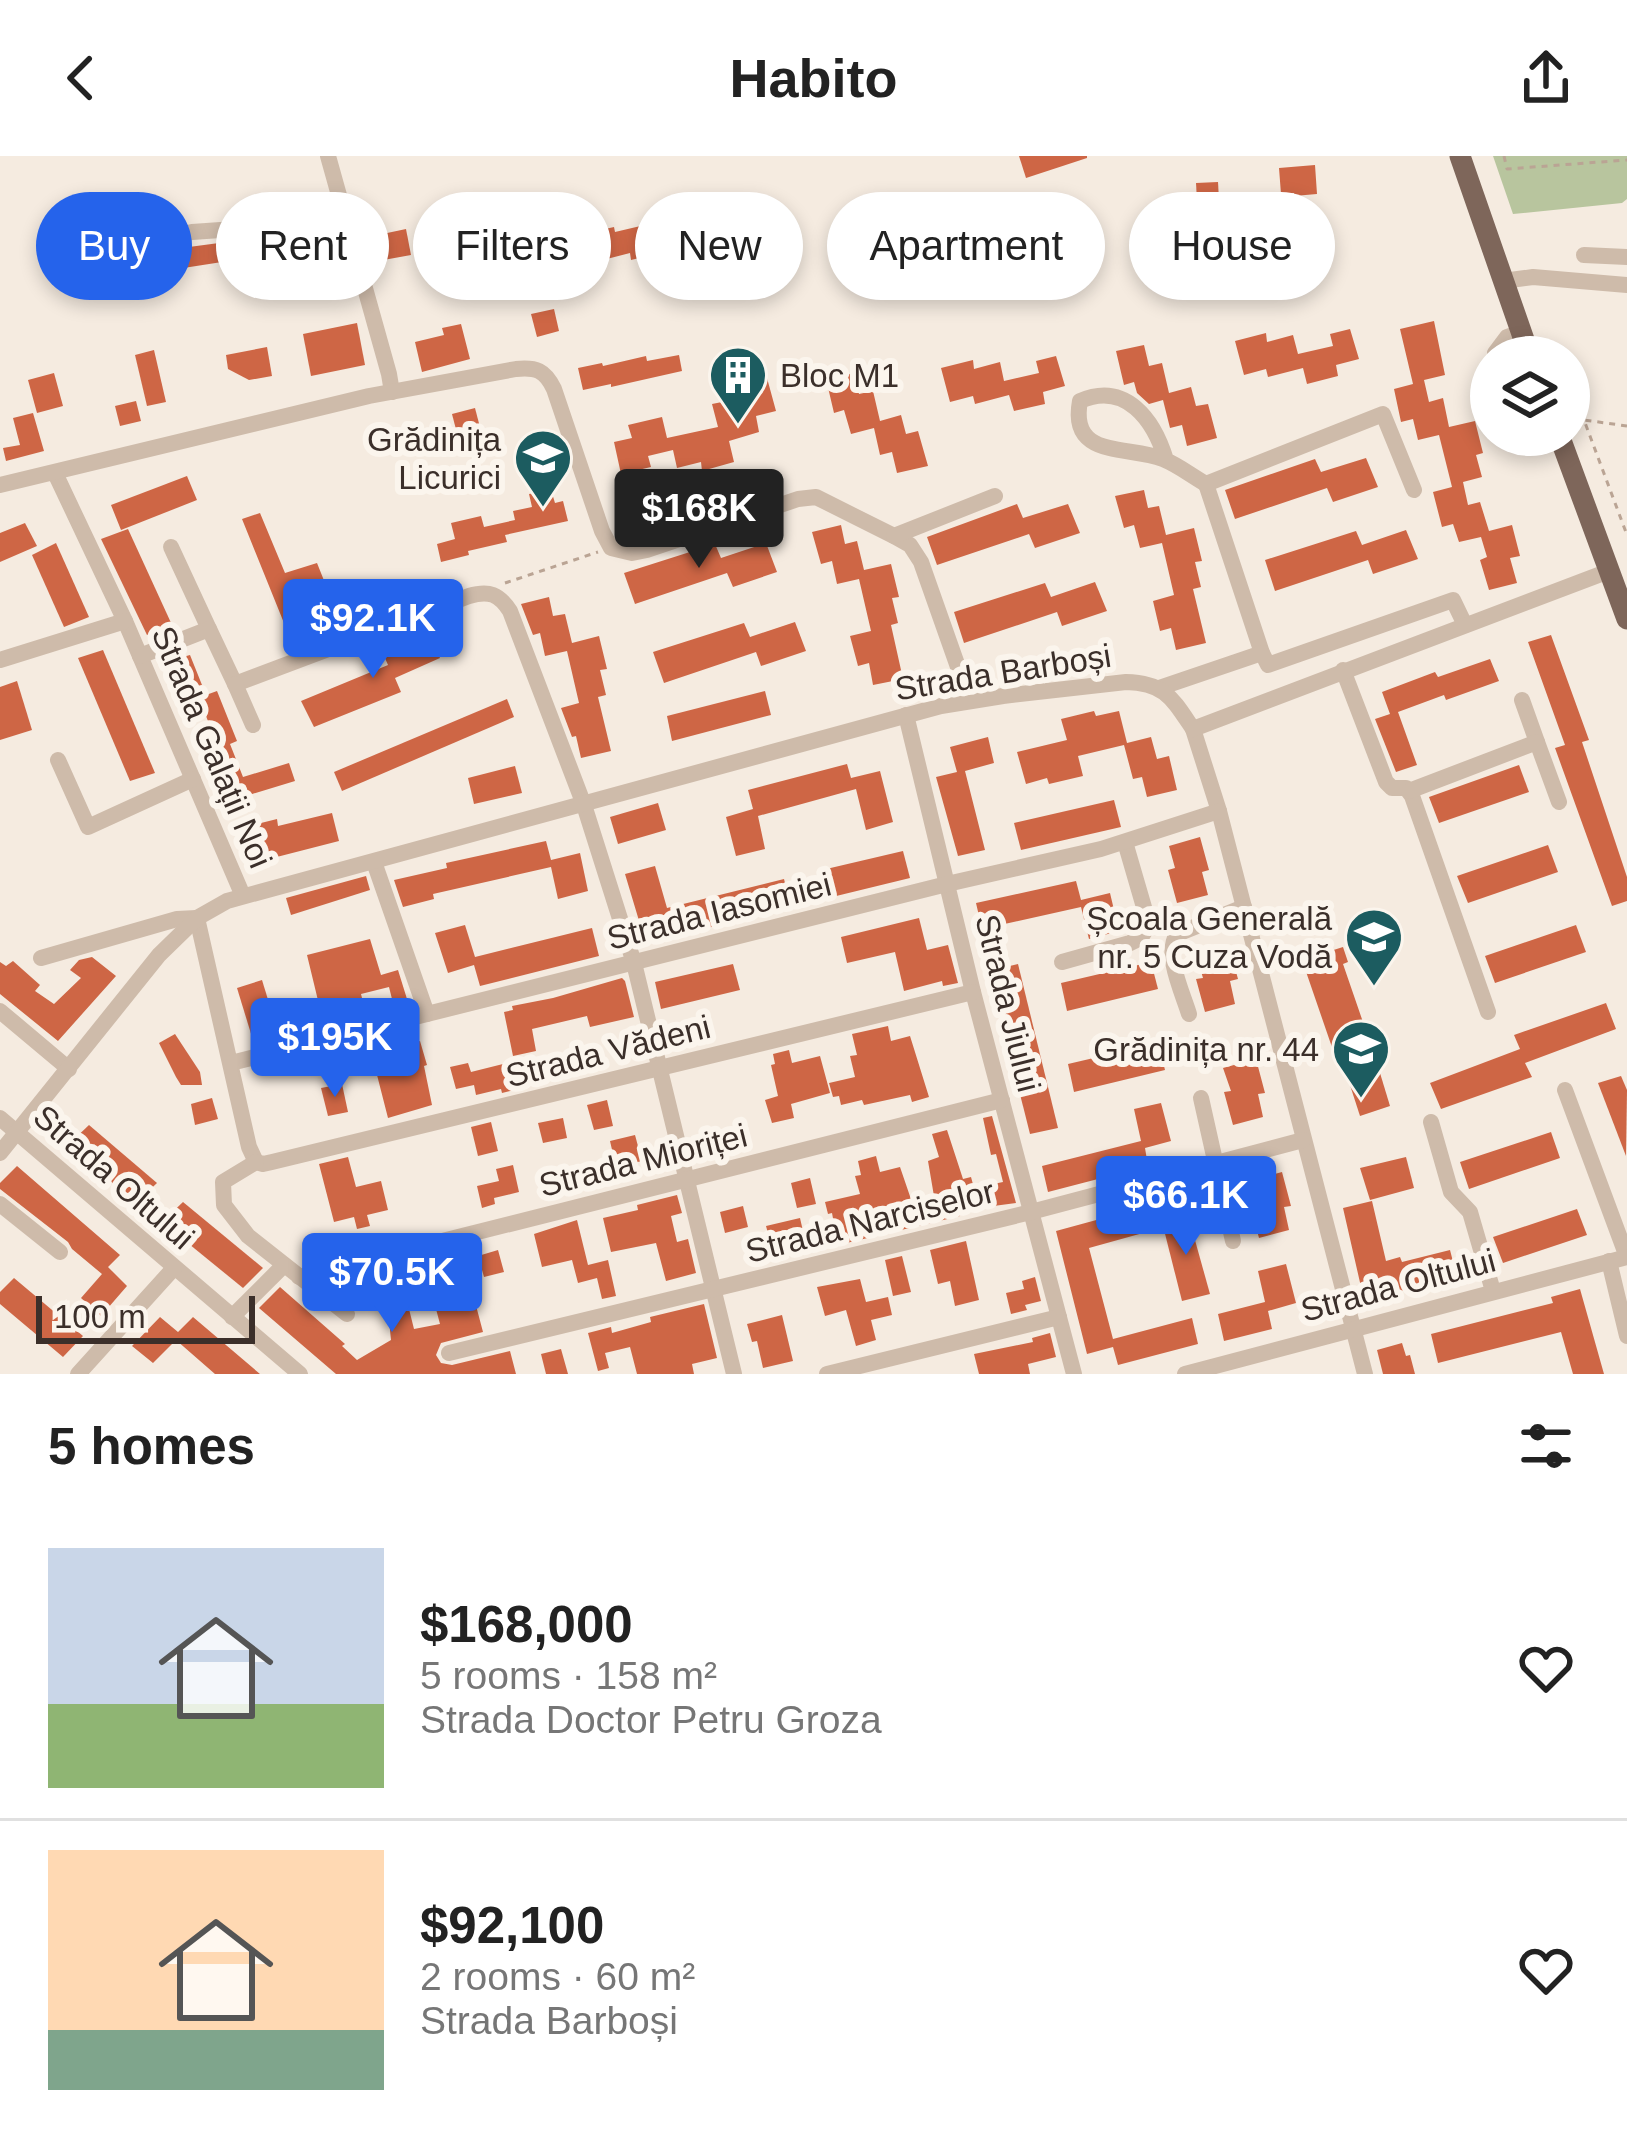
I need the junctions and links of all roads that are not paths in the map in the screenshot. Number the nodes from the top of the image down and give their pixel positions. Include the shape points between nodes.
1 (328, 156) edge
2 (1460, 156) edge
3 (338, 192) edge
4 (1584, 255) dead end
5 (1627, 257) edge
6 (1503, 281) junction
7 (1627, 285) edge
8 (367, 300) edge
9 (1521, 332) junction
10 (1510, 336) edge
11 (1522, 336) edge
12 (392, 392) junction
13 (1567, 456) edge
14 (1166, 460) junction
15 (55, 473) junction
16 (1206, 484) junction
17 (0, 485) edge
18 (1414, 490) dead end
19 (995, 496) dead end
20 (893, 536) junction
21 (171, 547) dead end
22 (1609, 571) junction
23 (1627, 619) edge
24 (125, 621) junction
25 (1465, 625) junction
26 (209, 629) junction
27 (1262, 653) junction
28 (140, 656) junction
29 (0, 661) edge
30 (1343, 670) junction
31 (235, 684) junction
32 (1159, 688) junction
33 (1522, 700) dead end
34 (970, 701) junction
35 (906, 716) junction
36 (254, 725) dead end
37 (1193, 729) junction
38 (1537, 742) junction
39 (58, 760) dead end
40 (193, 778) junction
41 (1409, 791) junction
42 (1558, 802) dead end
43 (584, 805) junction
44 (1220, 811) junction
45 (1125, 842) junction
46 (374, 862) junction
47 (947, 884) junction
48 (243, 896) junction
49 (1244, 907) junction
50 (197, 918) junction
51 (41, 958) dead end
52 (1062, 962) dead end
53 (634, 963) junction
54 (973, 992) junction
55 (0, 1011) edge
56 (1488, 1012) dead end
57 (427, 1014) junction
58 (1189, 1014) dead end
59 (231, 1063) junction
60 (69, 1069) junction
61 (661, 1069) junction
62 (1564, 1090) dead end
63 (1201, 1098) dead end
64 (1002, 1100) junction
65 (0, 1118) edge
66 (1431, 1122) dead end
67 (17, 1133) junction
68 (1303, 1139) junction
69 (0, 1153) edge
70 (1215, 1161) junction
71 (256, 1162) junction
72 (687, 1180) junction
73 (0, 1204) edge
74 (1031, 1212) junction
75 (1233, 1240) dead end
76 (60, 1252) dead end
77 (1621, 1258) edge
78 (174, 1268) junction
79 (291, 1271) junction
80 (713, 1290) junction
81 (1493, 1291) junction
82 (347, 1314) dead end
83 (232, 1317) junction
84 (1059, 1318) junction
85 (1354, 1328) junction
86 (1627, 1336) edge
87 (449, 1353) dead end
88 (77, 1374) edge
89 (300, 1374) edge
90 (734, 1374) edge
91 (827, 1374) edge
92 (1073, 1374) edge
93 (1185, 1374) edge
94 (1365, 1374) edge

1 - 3 street
2 - 6 main road
4 - 5 street
6 - 7 street
6 - 9 main road
8 - 12 street
9 - 10 street
9 - 11 main road
12 - 15 street
12 - 20 street via 530,368 548,376 611,548 647,550 816,496
13 - 22 main road
14 - 14 street via 1095,444 1080,431 1080,401 1110,394 1131,404 1159,435
14 - 16 street
15 - 17 street
15 - 24 street, Strada Galații Noi
16 - 18 street via 1383,415
16 - 27 street
19 - 20 street
20 - 34 street via 921,562
21 - 26 street
22 - 23 main road
22 - 25 street
24 - 28 street, Strada Galații Noi
24 - 29 street, Strada Galații Noi
25 - 27 street via 1453,600 1268,665
25 - 30 street
26 - 28 street
26 - 31 street
27 - 32 street
28 - 40 street, Strada Galații Noi
30 - 37 street
30 - 41 street via 1386,782
31 - 36 street
31 - 43 street via 494,594 510,611
32 - 34 street, Strada Barboși via 1126,682
32 - 37 street, Strada Barboși
33 - 38 street
34 - 35 street, Strada Barboși
35 - 43 street, Strada Barboși
35 - 47 street, Strada Jiului
37 - 44 street
38 - 41 street
38 - 42 street
39 - 40 street via 88,827
40 - 48 street, Strada Galații Noi
41 - 56 street
43 - 46 street, Strada Barboși
43 - 53 street
44 - 45 street, Strada Iasomiei
44 - 49 street
45 - 47 street, Strada Iasomiei
45 - 52 street via 1146,932
46 - 48 street, Strada Barboși
46 - 57 street
47 - 53 street, Strada Iasomiei
47 - 54 street, Strada Jiului
48 - 50 street, Strada Barboși
49 - 58 street via 1171,941
49 - 68 street
50 - 51 street
50 - 59 street
50 - 60 street, Strada Barboși
53 - 57 street, Strada Iasomiei
53 - 61 street
54 - 61 street, Strada Vădeni
54 - 64 street, Strada Jiului
55 - 60 street
57 - 59 street, Strada Iasomiei
59 - 71 street
60 - 67 street, Strada Barboși
61 - 71 street, Strada Vădeni
61 - 72 street
62 - 77 street
63 - 70 street
64 - 72 street, Strada Mioriței
64 - 74 street, Strada Jiului
65 - 67 street, Strada Oltului
66 - 81 street
67 - 69 street, Strada Barboși
67 - 78 street, Strada Oltului
68 - 70 street, Strada Narciselor
68 - 85 street
70 - 74 street, Strada Narciselor
70 - 75 street
71 - 79 street via 223,1182 224,1205
72 - 79 street, Strada Mioriței
72 - 80 street
73 - 76 street
74 - 80 street, Strada Narciselor
74 - 84 street, Strada Jiului
77 - 81 street, Strada Oltului
77 - 86 street
78 - 83 street, Strada Oltului
78 - 88 street
79 - 82 street
79 - 83 street
80 - 87 street, Strada Narciselor
80 - 90 street
81 - 85 street, Strada Oltului
83 - 89 street, Strada Oltului
84 - 91 street
84 - 92 street, Strada Jiului
85 - 93 street, Strada Oltului
85 - 94 street

